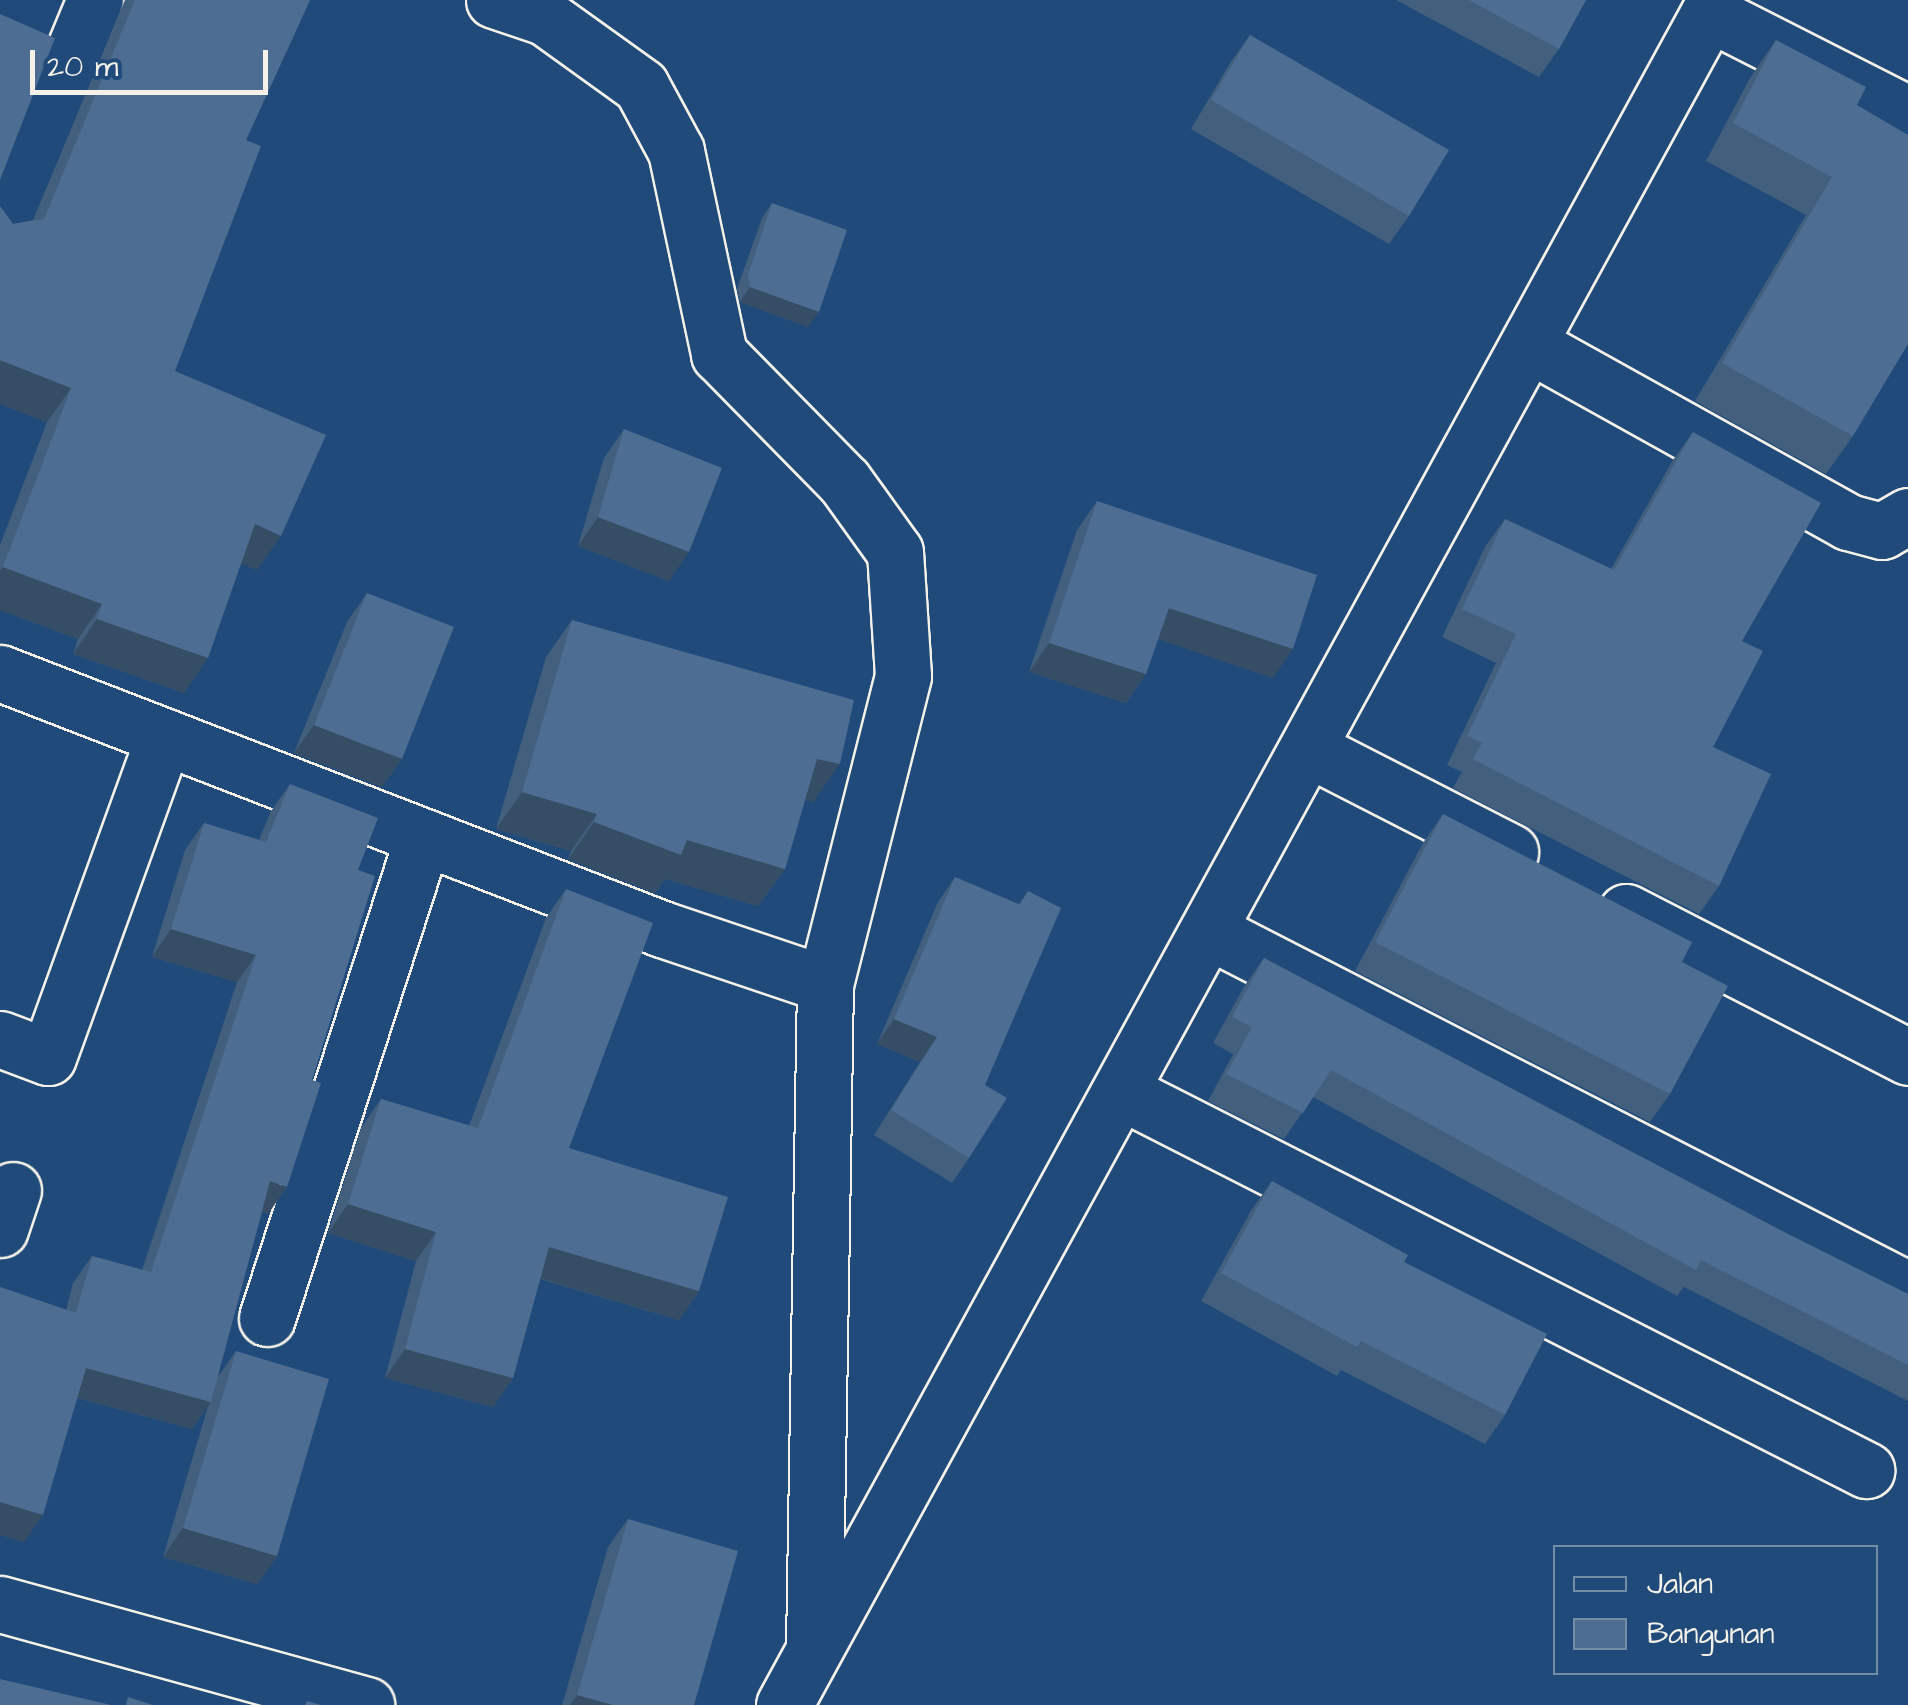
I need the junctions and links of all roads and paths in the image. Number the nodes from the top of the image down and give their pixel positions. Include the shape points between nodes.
1 (94, 0) edge
2 (494, 0) edge
3 (1713, 7) edge
4 (1908, 114) edge
5 (0, 229) edge
6 (1532, 346) junction
7 (1908, 516) edge
8 (0, 673) edge
9 (164, 736) junction
10 (1310, 750) junction
11 (423, 837) junction
12 (1210, 931) junction
13 (825, 984) junction
14 (0, 1038) edge
15 (1908, 1057) edge
16 (1122, 1092) junction
17 (1908, 1290) edge
18 (268, 1318) dead end
19 (1866, 1470) dead end
20 (0, 1604) edge
21 (814, 1650) junction
22 (366, 1705) edge
23 (784, 1705) edge

1 - 5 street
2 - 13 street via 544,16 641,86 676,150 719,354 844,481 895,552 902,676
3 - 4 street
3 - 6 street
6 - 7 street via 1848,522 1882,531
6 - 10 street
8 - 9 street
9 - 11 street
9 - 14 street via 48,1057
10 - 12 street
10 - 15 street
11 - 13 street
11 - 18 street
12 - 16 street
12 - 17 street
13 - 21 street
16 - 19 street
16 - 21 street
20 - 22 street
21 - 23 street

